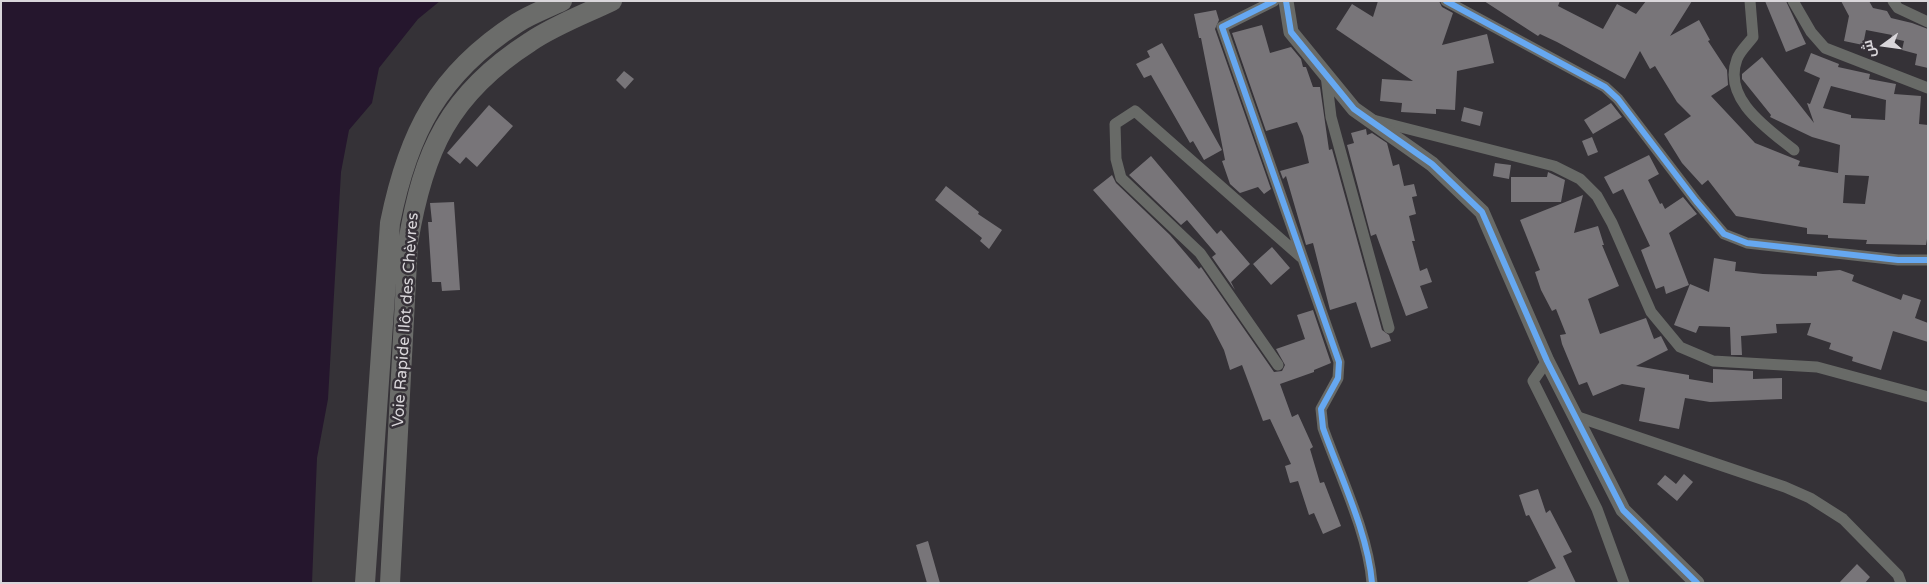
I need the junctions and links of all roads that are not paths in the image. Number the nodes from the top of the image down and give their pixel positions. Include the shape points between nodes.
1 (562, 1) edge
2 (612, 1) edge
3 (1274, 1) edge
4 (1286, 1) edge
5 (1446, 1) edge
6 (1750, 1) edge
7 (1793, 1) edge
8 (1893, 1) edge
9 (1253, 6) edge
10 (1928, 22) edge
11 (1326, 76) junction
12 (1928, 88) edge
13 (1367, 118) junction
14 (1794, 150) dead end
15 (1302, 258) junction
16 (1928, 260) edge
17 (1389, 328) dead end
18 (1547, 361) junction
19 (1278, 365) dead end
20 (1928, 397) edge
21 (1575, 416) junction
22 (365, 583) edge
23 (390, 583) edge
24 (1372, 583) edge
25 (1624, 583) edge
26 (1698, 583) edge
27 (1901, 583) edge

1 - 22 highway, Voie Rapide Ilôt des Chèvres via 518,22 471,59 435,99 413,141 399,180 390,223
2 - 23 highway, Voie Rapide Ilôt des Chèvres via 532,40 487,74 453,113 430,155 414,206 408,243
3 - 9 street
4 - 11 street via 1291,32
5 - 16 street via 1605,87 1618,99 1724,234 1747,243 1898,260
6 - 14 street via 1753,37 1737,58 1734,83 1752,116
7 - 12 street via 1811,32 1825,48
8 - 10 street via 1898,8
9 - 15 street via 1222,27
11 - 13 street via 1354,110
11 - 17 street via 1331,116
13 - 18 street via 1432,164 1482,212
13 - 20 street via 1554,166 1580,179 1597,196 1612,223 1651,312 1680,347 1713,361 1817,367
15 - 19 street via 1135,111 1115,124 1116,159 1121,178 1200,254
15 - 24 street via 1339,362 1338,378 1321,409 1323,428 1364,539
18 - 21 street
18 - 25 street via 1532,381 1597,509
21 - 26 street via 1624,510
21 - 27 street via 1785,486 1810,498 1843,519 1898,575

